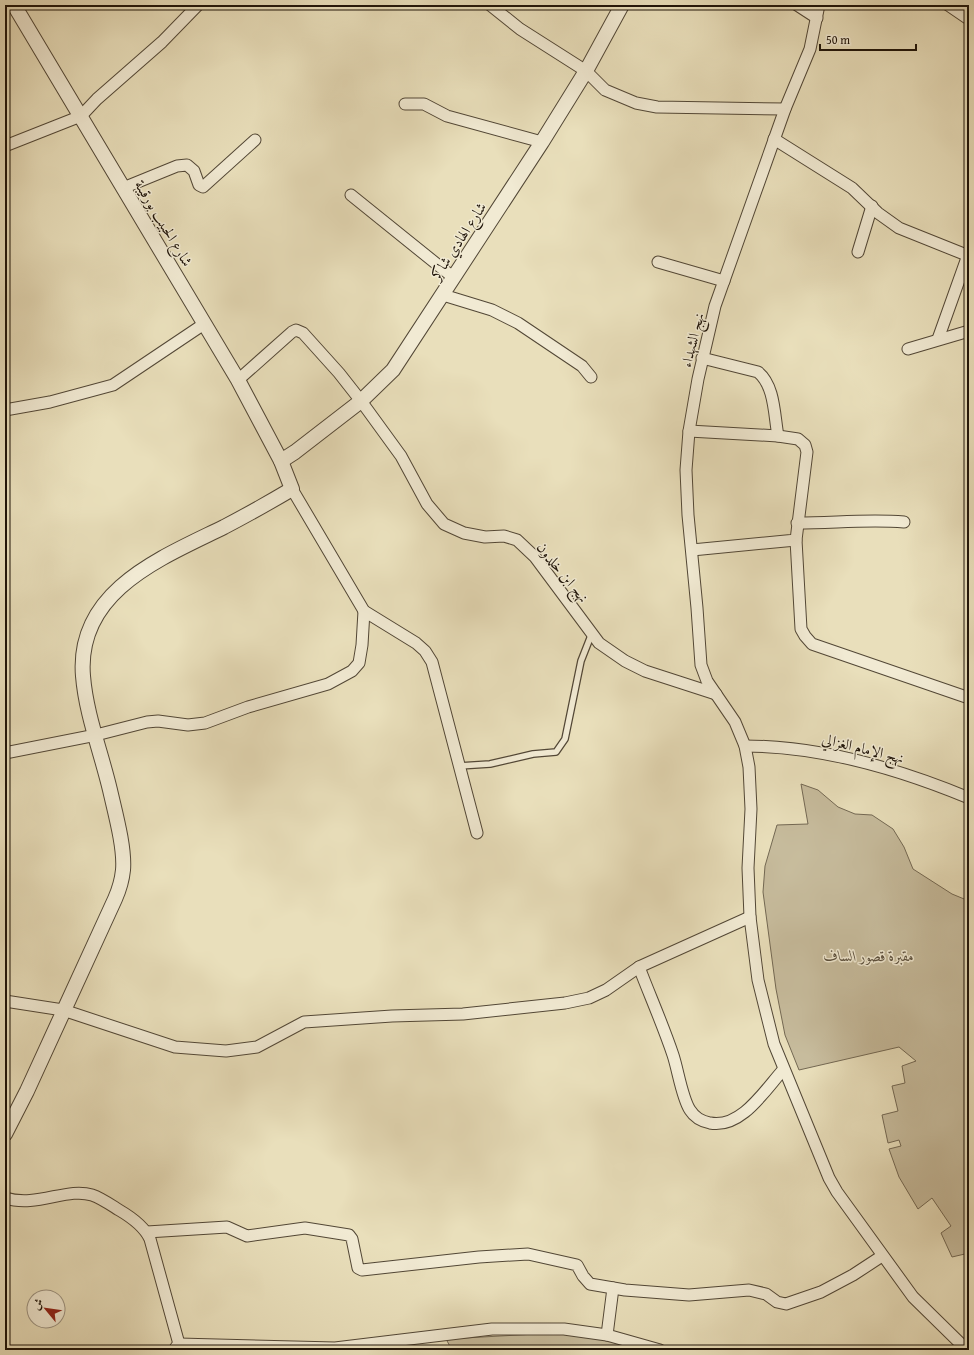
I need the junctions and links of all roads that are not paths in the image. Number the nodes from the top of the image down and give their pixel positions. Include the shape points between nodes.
1 (14, 5) edge
2 (198, 5) edge
3 (490, 5) edge
4 (622, 5) edge
5 (796, 5) edge
6 (819, 5) edge
7 (948, 5) edge
8 (817, 18) junction
9 (968, 19) edge
10 (586, 71) junction
11 (405, 104) dead end
12 (785, 109) junction
13 (81, 116) junction
14 (774, 139) junction
15 (254, 140) dead end
16 (542, 142) junction
17 (5, 146) edge
18 (123, 188) junction
19 (351, 195) dead end
20 (872, 206) junction
21 (858, 252) dead end
22 (969, 256) edge
23 (658, 262) dead end
24 (454, 278) junction
25 (724, 281) junction
26 (443, 295) junction
27 (204, 324) junction
28 (969, 331) edge
29 (938, 339) junction
30 (908, 349) dead end
31 (702, 358) junction
32 (591, 377) dead end
33 (238, 380) junction
34 (361, 402) junction
35 (5, 410) edge
36 (689, 431) junction
37 (778, 436) junction
38 (280, 461) junction
39 (292, 488) junction
40 (904, 522) dead end
41 (797, 523) junction
42 (796, 540) junction
43 (692, 550) junction
44 (364, 611) junction
45 (592, 633) junction
46 (716, 694) junction
47 (969, 698) edge
48 (96, 735) junction
49 (745, 746) junction
50 (5, 753) edge
51 (459, 766) junction
52 (969, 798) edge
53 (477, 833) dead end
54 (750, 917) junction
55 (639, 967) junction
56 (5, 1001) edge
57 (63, 1010) junction
58 (783, 1070) junction
59 (5, 1134) edge
60 (5, 1198) edge
61 (147, 1232) junction
62 (882, 1256) junction
63 (613, 1288) junction
64 (607, 1335) junction
65 (178, 1347) edge
66 (660, 1350) edge
67 (967, 1350) edge

1 - 13 street, شارع الحبيب بورقيبة
2 - 13 street via 162,42
3 - 10 street via 520,29
4 - 10 street, شارع الهادي شاكر
5 - 8 street
6 - 8 street, نهج الشهداء
7 - 9 street
8 - 12 street, نهج الشهداء via 810,49
10 - 12 street via 605,90 636,103 657,107
10 - 16 street, شارع الهادي شاكر
11 - 16 street via 424,104 447,116
12 - 14 street, نهج الشهداء
13 - 17 street
13 - 18 street, شارع الحبيب بورقيبة
14 - 20 street via 852,188
14 - 25 street, نهج الشهداء
15 - 18 street via 203,188 199,185 194,171 187,165 177,166
16 - 24 street, شارع الهادي شاكر
18 - 27 street, شارع الحبيب بورقيبة
19 - 24 street
20 - 21 street
20 - 22 street via 899,228
22 - 29 street
23 - 25 street
24 - 26 street, شارع الهادي شاكر
25 - 31 street, نهج الشهداء
26 - 32 street via 492,310 518,323 582,366
26 - 34 street, شارع الهادي شاكر via 393,370
27 - 33 street, شارع الحبيب بورقيبة
27 - 35 street via 113,385 50,402
28 - 29 street
29 - 30 street
31 - 36 street, نهج الشهداء
31 - 37 street via 758,372 763,376 771,393
33 - 34 street, نهج ابن خلدون via 292,332 300,331 316,346
33 - 38 street, شارع الحبيب بورقيبة
34 - 38 street, شارع الهادي شاكر
34 - 45 street, نهج ابن خلدون via 401,456 427,504 444,524 464,533 485,537 504,536 517,540 535,557
36 - 37 street
36 - 43 street, نهج الشهداء via 687,492
37 - 41 street via 798,439 805,445 807,452
38 - 39 street, شارع الحبيب بورقيبة
39 - 44 street
39 - 48 street via 137,574 102,606 87,631 83,651 84,688
40 - 41 street via 871,519
41 - 42 street
42 - 43 street
42 - 47 street via 801,629 812,644
43 - 46 street, نهج الشهداء via 701,665
44 - 48 street via 359,663 352,671 328,684 205,723 188,725 147,722
44 - 51 street via 416,643 432,662
45 - 46 street, نهج ابن خلدون via 599,643 610,651 645,671
45 - 51 lane via 581,661 565,739 556,752 490,764
46 - 49 street, نهج الشهداء via 735,722
48 - 50 street
48 - 57 street via 113,803 124,869 115,899
49 - 52 street, نهج الإمام الغزالي via 780,746 816,751 897,772
49 - 54 street, نهج الشهداء via 751,809 748,868
51 - 53 street
54 - 55 street
54 - 58 street, نهج الشهداء via 758,980
55 - 57 street via 606,990 589,998 571,1002 464,1014 304,1022 257,1047 226,1051 175,1047
55 - 58 street via 673,1055 689,1109 694,1116 703,1122 714,1124 735,1118 756,1102
56 - 57 street
57 - 59 street
58 - 62 street, نهج الشهداء via 829,1178
60 - 61 street via 24,1202 79,1193 93,1195 123,1212
61 - 63 street via 227,1227 247,1236 305,1228 319,1232 346,1233 352,1238 358,1268 362,1270 479,1256 528,1254 577,1265 590,1284
61 - 65 street
62 - 63 street via 821,1292 786,1304 777,1302 766,1294 749,1290 689,1295
62 - 67 street, نهج الشهداء via 913,1297
63 - 64 street
64 - 65 street via 572,1329 492,1329 335,1348
64 - 66 street

